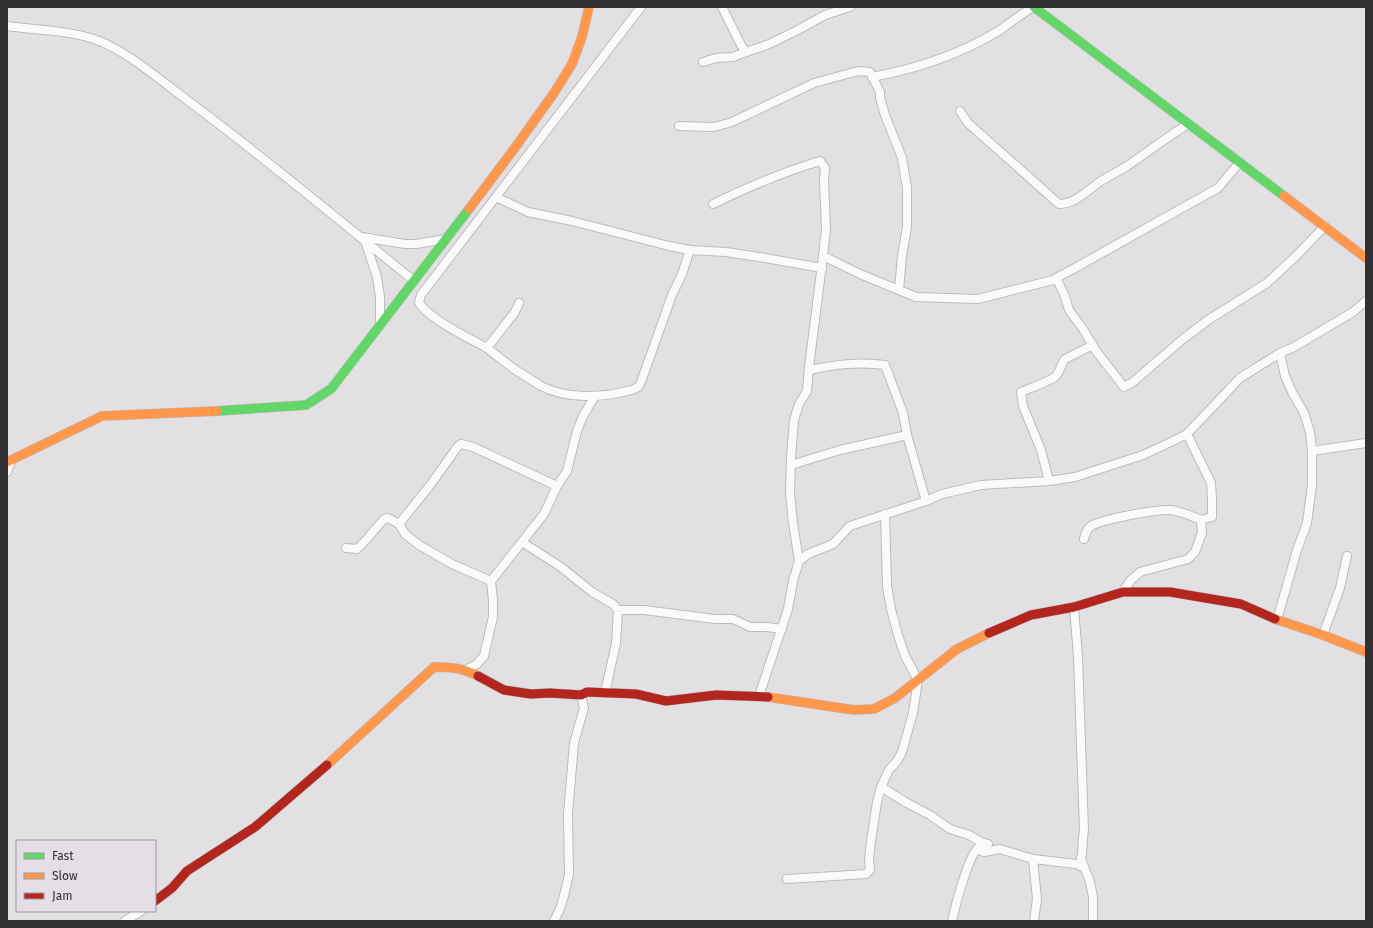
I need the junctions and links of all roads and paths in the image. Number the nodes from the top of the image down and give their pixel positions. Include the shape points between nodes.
1 (589, 7) edge
2 (641, 7) edge
3 (722, 7) edge
4 (850, 7) edge
5 (1033, 7) edge
6 (7, 26) edge
7 (746, 52) junction
8 (703, 62) dead end
9 (872, 77) junction
10 (960, 111) dead end
11 (1188, 124) junction
12 (679, 126) dead end
13 (1240, 162) junction
14 (496, 197) junction
15 (713, 204) dead end
16 (1325, 226) junction
17 (362, 239) junction
18 (446, 239) junction
19 (690, 250) junction
20 (823, 256) junction
21 (1366, 258) edge
22 (822, 268) junction
23 (1056, 278) junction
24 (414, 281) junction
25 (899, 290) junction
26 (1366, 301) edge
27 (519, 303) dead end
28 (380, 326) junction
29 (1093, 345) junction
30 (487, 348) junction
31 (1280, 353) junction
32 (809, 370) junction
33 (595, 396) junction
34 (1187, 434) junction
35 (907, 435) junction
36 (1366, 443) edge
37 (1312, 451) junction
38 (9, 461) edge
39 (791, 465) junction
40 (7, 472) edge
41 (1049, 481) junction
42 (556, 486) junction
43 (926, 501) junction
44 (885, 514) junction
45 (1201, 520) junction
46 (399, 524) junction
47 (1084, 539) dead end
48 (522, 542) junction
49 (346, 548) dead end
50 (1347, 556) dead end
51 (799, 561) junction
52 (491, 581) junction
53 (1123, 592) junction
54 (1074, 607) junction
55 (618, 610) junction
56 (1277, 620) junction
57 (782, 629) junction
58 (1323, 635) junction
59 (1366, 652) edge
60 (466, 670) junction
61 (918, 680) junction
62 (605, 692) junction
63 (581, 695) junction
64 (759, 696) junction
65 (881, 787) junction
66 (977, 850) junction
67 (1033, 859) junction
68 (1081, 859) junction
69 (787, 879) dead end
70 (156, 900) edge
71 (139, 912) edge
72 (125, 921) edge
73 (554, 921) edge
74 (952, 921) edge
75 (1034, 921) edge
76 (1093, 921) edge

1 - 18 street via 582,37 569,70 514,149
2 - 14 street
3 - 7 street
4 - 7 street via 825,15 767,46
5 - 9 street via 966,48 932,62
5 - 11 street
6 - 17 street via 77,35 113,47 234,135
7 - 8 street
9 - 12 street via 870,72 843,74 814,83 732,122 714,127
9 - 25 street via 880,92 885,115 902,158 907,188 907,227
10 - 11 street via 968,123 1058,204 1074,201
11 - 13 street
13 - 16 street
13 - 23 street via 1218,188
14 - 19 street via 528,212
14 - 30 street via 421,295 419,302 424,310 455,331
15 - 20 street via 756,184 820,161 826,168 826,229
16 - 21 street
16 - 29 street via 1267,283 1208,320 1124,387
17 - 18 street via 416,244
17 - 24 street
17 - 28 street via 377,277
18 - 24 street
19 - 22 street via 726,252
19 - 33 street via 638,387 612,395
20 - 22 street
20 - 25 street
22 - 32 street
23 - 25 street via 978,299 916,297
23 - 29 street via 1069,310
24 - 28 street
26 - 31 street via 1353,312
27 - 30 street
28 - 38 street via 331,389 306,405 102,416
29 - 41 street via 1065,359 1054,378 1021,392 1023,406 1041,450
30 - 33 street via 548,390
31 - 34 street via 1240,378
31 - 37 street via 1285,376 1304,413
32 - 35 street via 841,364 885,365 902,408
32 - 39 street via 807,391 794,420
33 - 42 street via 577,431 568,471
34 - 41 street via 1120,463 1075,477
34 - 45 street via 1211,483 1212,517
35 - 39 street via 840,450
35 - 43 street
36 - 37 street
37 - 56 street via 1312,485 1307,523
38 - 40 street
39 - 51 street via 790,492
41 - 43 street via 981,485 942,494
42 - 46 street via 462,444 451,454
42 - 48 street via 544,514
43 - 44 street
44 - 51 street via 850,526 833,544 808,554
44 - 61 street via 891,609 905,656
45 - 47 street via 1170,510 1127,515 1091,526
45 - 53 street via 1202,532 1195,552 1188,559 1140,572 1130,580
46 - 49 street via 388,518 384,519 357,549
46 - 52 street via 405,534 419,545 452,564
48 - 52 street
48 - 55 street via 561,567
50 - 58 street via 1340,588
51 - 57 street
52 - 60 street via 493,618 484,656 477,664
53 - 54 street
53 - 56 street via 1170,592 1240,604
54 - 61 street via 1031,615 993,631 957,649
54 - 68 street via 1082,739 1084,830
55 - 57 street via 644,610 733,619 750,627
55 - 62 street via 616,643
56 - 58 street
57 - 64 street
58 - 59 street
60 - 63 street via 504,690 530,694 550,692
60 - 70 street via 434,667 255,827 186,871 172,888
61 - 64 street via 895,698 874,708 854,710
61 - 65 street via 913,713 902,752
62 - 63 street via 587,692
62 - 64 street via 636,694 666,700 716,695
63 - 73 street via 584,708 574,743 568,814 566,892
65 - 66 street via 950,829 988,844
65 - 69 street via 871,841 870,870 866,874
66 - 67 street via 984,852 1000,849
66 - 74 street via 973,854 962,885
67 - 68 street via 1080,866
67 - 75 street via 1037,900
68 - 76 street via 1093,897
71 - 72 street

